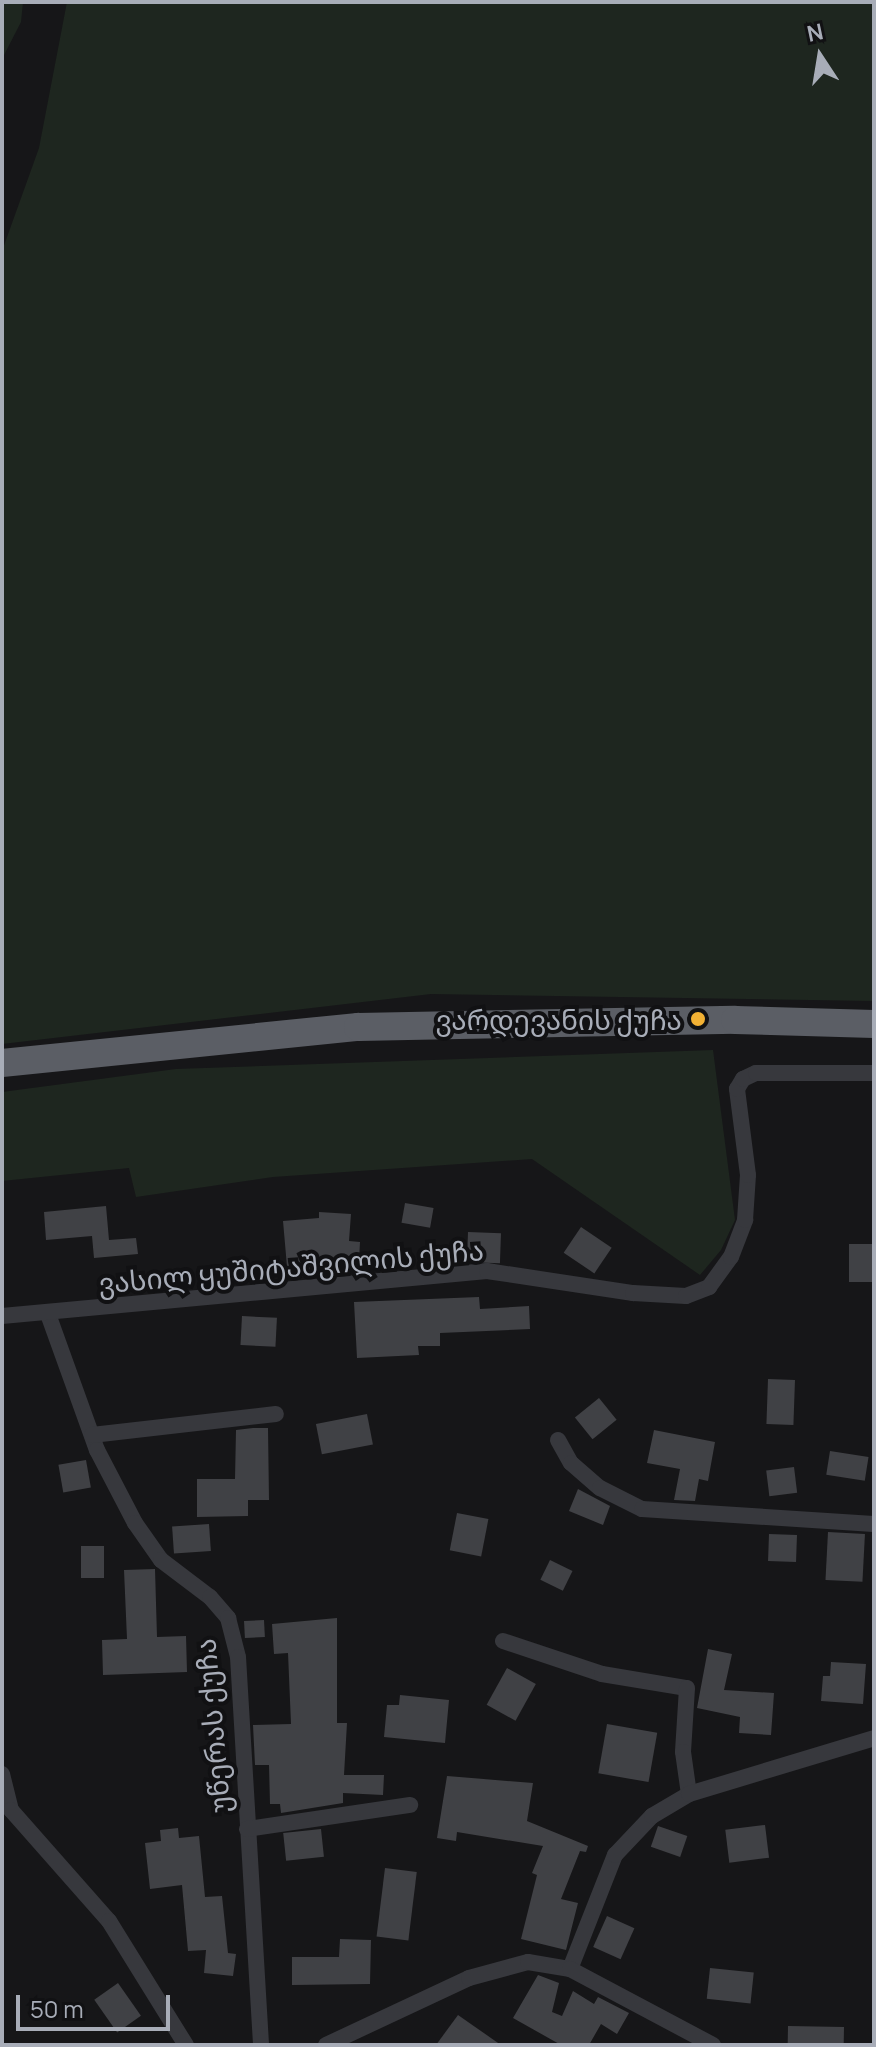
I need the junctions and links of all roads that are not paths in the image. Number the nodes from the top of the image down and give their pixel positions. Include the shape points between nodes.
1 (874, 1024) edge
2 (2, 1063) edge
3 (874, 1073) edge
4 (48, 1314) junction
5 (2, 1316) edge
6 (276, 1414) dead end
7 (92, 1435) junction
8 (558, 1440) dead end
9 (874, 1524) edge
10 (503, 1641) dead end
11 (874, 1738) edge
12 (2, 1774) edge
13 (689, 1794) junction
14 (410, 1805) dead end
15 (247, 1829) junction
16 (570, 1969) junction
17 (186, 2045) edge
18 (261, 2045) edge
19 (326, 2045) edge
20 (713, 2045) edge

1 - 2 highway via 735,1020 358,1027
3 - 4 street, ვასილ ყუშიტაშვილის ქუჩა via 756,1073 743,1079 737,1089 748,1175 745,1220 731,1257 709,1287 686,1296 487,1271
4 - 5 street, ვასილ ყუშიტაშვილის ქუჩა
4 - 7 street, უწერას ქუჩა
6 - 7 street
7 - 15 street, უწერას ქუჩა via 135,1523 161,1560 210,1597 228,1618 238,1657
8 - 9 street via 571,1463 600,1488 642,1509
10 - 13 street via 602,1674 687,1688 683,1752
11 - 13 street
12 - 17 street via 11,1810 109,1921
13 - 16 street via 652,1816 615,1855
14 - 15 street
15 - 18 street, უწერას ქუჩა
16 - 19 street via 528,1962 469,1978
16 - 20 street

